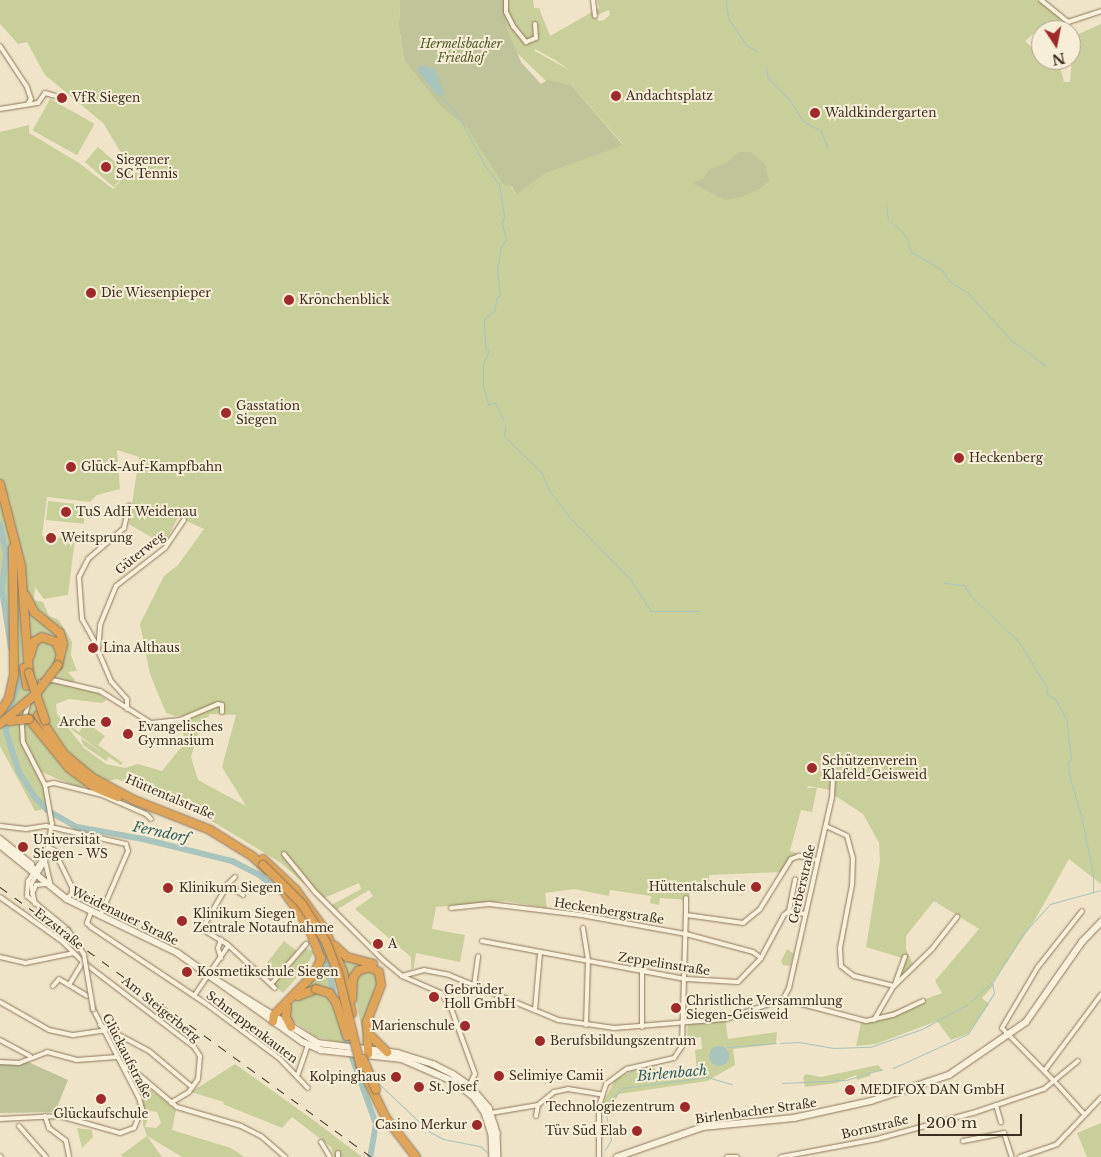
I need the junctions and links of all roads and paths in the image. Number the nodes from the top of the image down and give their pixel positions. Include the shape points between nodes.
1 (506, 0) edge
2 (593, 0) edge
3 (1042, 0) edge
4 (1101, 11) edge
5 (595, 16) dead end
6 (1066, 20) edge
7 (1074, 20) edge
8 (535, 24) dead end
9 (0, 46) edge
10 (59, 97) dead end
11 (28, 104) junction
12 (0, 109) edge
13 (0, 484) edge
14 (0, 499) edge
15 (129, 506) dead end
16 (184, 520) dead end
17 (13, 548) junction
18 (23, 587) junction
19 (96, 644) junction
20 (57, 664) junction
21 (29, 673) junction
22 (127, 709) junction
23 (0, 712) edge
24 (222, 712) dead end
25 (43, 721) junction
26 (0, 723) edge
27 (829, 773) dead end
28 (45, 785) junction
29 (134, 800) junction
30 (152, 819) dead end
31 (52, 825) junction
32 (1, 826) dead end
33 (826, 826) junction
34 (0, 839) edge
35 (0, 845) edge
36 (48, 847) junction
37 (47, 852) junction
38 (284, 854) dead end
39 (818, 860) junction
40 (45, 861) junction
41 (263, 865) junction
42 (36, 872) junction
43 (235, 877) dead end
44 (796, 880) dead end
45 (228, 884) junction
46 (50, 886) junction
47 (243, 895) dead end
48 (0, 897) edge
49 (32, 898) junction
50 (686, 898) dead end
51 (67, 899) junction
52 (34, 904) junction
53 (450, 908) dead end
54 (789, 911) junction
55 (1082, 911) dead end
56 (91, 912) junction
57 (805, 914) junction
58 (100, 916) junction
59 (686, 916) junction
60 (957, 917) dead end
61 (1101, 922) edge
62 (583, 928) dead end
63 (686, 934) junction
64 (221, 940) junction
65 (482, 940) dead end
66 (331, 941) junction
67 (306, 944) dead end
68 (228, 946) junction
69 (74, 953) junction
70 (540, 953) junction
71 (478, 956) dead end
72 (0, 957) edge
73 (905, 957) dead end
74 (221, 958) junction
75 (761, 958) junction
76 (588, 961) junction
77 (83, 962) junction
78 (642, 971) junction
79 (209, 975) junction
80 (402, 976) junction
81 (686, 979) junction
82 (272, 983) junction
83 (70, 985) junction
84 (53, 986) dead end
85 (474, 986) junction
86 (894, 986) junction
87 (275, 988) dead end
88 (1101, 995) edge
89 (87, 996) dead end
90 (194, 996) junction
91 (783, 999) junction
92 (923, 1001) dead end
93 (0, 1002) edge
94 (287, 1007) junction
95 (535, 1010) junction
96 (352, 1014) junction
97 (275, 1018) junction
98 (874, 1020) junction
99 (685, 1024) junction
100 (100, 1025) junction
101 (586, 1025) junction
102 (291, 1027) junction
103 (642, 1027) junction
104 (103, 1031) junction
105 (371, 1036) junction
106 (1009, 1036) junction
107 (0, 1040) edge
108 (308, 1045) junction
109 (343, 1050) junction
110 (368, 1051) junction
111 (387, 1052) junction
112 (30, 1056) junction
113 (117, 1057) junction
114 (1078, 1061) dead end
115 (0, 1062) edge
116 (122, 1066) junction
117 (361, 1067) junction
118 (1044, 1070) junction
119 (298, 1074) junction
120 (1055, 1082) junction
121 (192, 1087) junction
122 (308, 1088) dead end
123 (468, 1088) junction
124 (601, 1094) junction
125 (1101, 1098) edge
126 (172, 1103) junction
127 (538, 1105) junction
128 (996, 1105) junction
129 (491, 1113) junction
130 (1084, 1114) junction
131 (45, 1116) junction
132 (536, 1116) dead end
133 (0, 1119) edge
134 (1001, 1122) dead end
135 (20, 1126) dead end
136 (963, 1141) dead end
137 (321, 1142) dead end
138 (621, 1156) edge
139 (46, 1157) edge
140 (69, 1157) edge
141 (286, 1157) edge
142 (330, 1157) edge
143 (416, 1157) edge
144 (422, 1157) edge
145 (492, 1157) edge
146 (498, 1157) edge
147 (599, 1157) edge
148 (727, 1157) edge
149 (737, 1157) edge
150 (781, 1157) edge
151 (1012, 1157) edge
152 (1020, 1157) edge

1 - 8 street via 506,12 526,42 536,38
2 - 5 street
3 - 6 street
4 - 7 street
9 - 11 street via 27,87 31,99
10 - 11 street via 45,93 38,103
11 - 12 street
13 - 18 highway, Hüttentalstraße via 16,540
14 - 17 highway, Hüttentalstraße
15 - 19 street via 124,528 88,559 79,577 82,620
16 - 19 street, Güterweg via 165,548 116,586
17 - 23 highway via 14,674 9,698
17 - 25 highway, Hüttentalstraße via 24,674
18 - 20 highway via 34,612 60,633 63,644
18 - 21 highway, Hüttentalstraße
19 - 22 street via 108,675 127,699
20 - 21 highway via 60,653 56,642 46,637 39,638 32,647
20 - 26 highway, bridge via 35,692
21 - 25 highway, Hüttentalstraße, bridge
22 - 24 street via 144,721 156,723 188,718 218,704 222,705
22 - 28 street via 93,689 53,680 38,684 30,699 22,730 24,748
25 - 29 highway, Hüttentalstraße via 60,750 83,771
25 - 66 highway, Hüttentalstraße, bridge via 66,750 94,774 118,788 200,820 254,853 296,890
26 - 29 highway, bridge via 17,718 29,720 69,768 104,792
27 - 33 street, Gerberstraße via 833,791
28 - 30 street via 54,783 102,795
28 - 31 street
29 - 41 highway, Hüttentalstraße via 210,830
31 - 32 street
31 - 36 street
31 - 58 street via 128,846
33 - 39 street, Gerberstraße
33 - 86 street via 847,836 853,858 852,886 840,948 841,966 854,976
34 - 42 main road, Weidenauer Straße via 31,864
35 - 42 main road, Weidenauer Straße
36 - 37 street
36 - 51 street via 54,850 72,893
37 - 40 street
37 - 42 street
38 - 80 street via 337,915
39 - 57 street, Gerberstraße
39 - 59 street via 799,856 792,859 760,909 743,923
40 - 42 street
40 - 46 street
41 - 97 highway, bridge via 299,910 314,938 320,959 311,977
41 - 117 highway, Hüttentalstraße, bridge via 302,904 326,942 338,973
42 - 46 main road, Weidenauer Straße
42 - 49 street via 31,884
42 - 52 street via 26,890
43 - 45 street
44 - 54 street, Zeppelinstraße
45 - 47 street
45 - 64 street via 202,929
46 - 49 street via 36,885
46 - 51 main road, Weidenauer Straße
48 - 69 street, Erzstraße
49 - 52 street
50 - 59 street
51 - 56 main road, Weidenauer Straße
52 - 100 street, Glückaufstraße, bridge via 78,941 84,955 93,1010
53 - 63 street, Heckenbergstraße via 489,904 581,915
54 - 57 street
54 - 75 street, Zeppelinstraße
55 - 106 street via 1038,967 1002,1028
56 - 58 main road, Weidenauer Straße
56 - 90 street, Schneppenkauten via 87,923 91,927
57 - 91 street, Gerberstraße
58 - 79 main road, Weidenauer Straße via 168,948
59 - 63 street
60 - 86 street via 932,949
61 - 106 main road, Birlenbacher Straße via 1082,942 1030,1017
62 - 76 street
63 - 75 street, Heckenbergstraße via 753,952
63 - 81 street
64 - 68 street
64 - 74 street via 218,948
65 - 70 street, Zeppelinstraße
66 - 96 highway, Hüttentalstraße via 343,972
66 - 105 highway via 342,954 377,966 386,979 373,1016
67 - 82 street
68 - 74 street, Schneppenkauten
68 - 82 street
69 - 72 street via 25,963
69 - 77 street, Erzstraße
70 - 76 street, Zeppelinstraße
70 - 95 street
71 - 85 street
73 - 86 street
74 - 79 street, Schneppenkauten
75 - 81 street, Zeppelinstraße via 738,982
76 - 78 street, Zeppelinstraße
76 - 101 street
77 - 83 street, Erzstraße
77 - 121 street, Am Steigerberg via 194,1046 201,1066
78 - 81 street, Zeppelinstraße
78 - 103 street
79 - 90 street, Schneppenkauten
79 - 97 main road, Weidenauer Straße
80 - 85 street via 424,970 450,974
80 - 123 street via 441,993 446,1001 475,1074
81 - 99 street
82 - 87 street
83 - 84 street via 57,978
83 - 89 street
85 - 95 street
86 - 98 street
88 - 118 street
90 - 119 street, Schneppenkauten
91 - 98 street via 866,1021
91 - 99 street via 746,1014
92 - 98 street
93 - 104 street via 49,1030 73,1035
94 - 97 highway
94 - 102 highway via 286,1017
94 - 117 highway, bridge via 304,991 316,989 329,993 336,1002 355,1059
95 - 101 street via 558,1020
96 - 110 highway via 356,974 369,967 379,972 382,979 368,1014
96 - 144 highway, Hüttentalstraße, bridge via 362,1055 376,1089 397,1126
97 - 102 main road, Weidenauer Straße
97 - 108 main road, Weidenauer Straße
99 - 103 street
99 - 124 street via 682,1046 674,1058 621,1071
100 - 104 street, Glückaufstraße
100 - 121 street via 149,1051
101 - 103 street
102 - 109 main road, Weidenauer Straße via 318,1043
104 - 113 street, Glückaufstraße
105 - 110 highway
105 - 111 highway
106 - 118 street
106 - 138 main road, Birlenbacher Straße via 950,1075 918,1087 794,1118 703,1127
107 - 112 street
108 - 109 main road, Weidenauer Straße
108 - 119 street, Schneppenkauten
109 - 110 main road, Weidenauer Straße
110 - 111 main road, Weidenauer Straße
110 - 123 main road, Weidenauer Straße via 417,1063
111 - 123 main road, Weidenauer Straße via 433,1064
112 - 113 street via 47,1052 77,1060
112 - 115 street via 19,1062
113 - 116 street, Glückaufstraße
114 - 120 street, Bornstraße
116 - 126 street via 138,1074
116 - 131 street, Glückaufstraße via 142,1110 134,1128 120,1133 75,1118
117 - 143 highway, Hüttentalstraße via 386,1118
118 - 120 street
119 - 122 street, Schneppenkauten
120 - 128 street, Bornstraße via 1044,1089
120 - 130 street
121 - 126 street
123 - 129 main road, Weidenauer Straße
123 - 145 main road, Weidenauer Straße via 489,1122
124 - 127 street via 561,1090 548,1094
124 - 147 street
125 - 130 street
126 - 141 street via 183,1110 241,1126 261,1136
127 - 129 street
127 - 132 street
128 - 134 street
128 - 150 street, Bornstraße via 877,1139
129 - 146 main road, Weidenauer Straße via 497,1133
130 - 152 street via 1057,1144
131 - 133 street, Glückaufstraße
131 - 140 street via 49,1128 66,1140
135 - 139 street
136 - 151 street via 1004,1133
137 - 142 street
148 - 149 street

